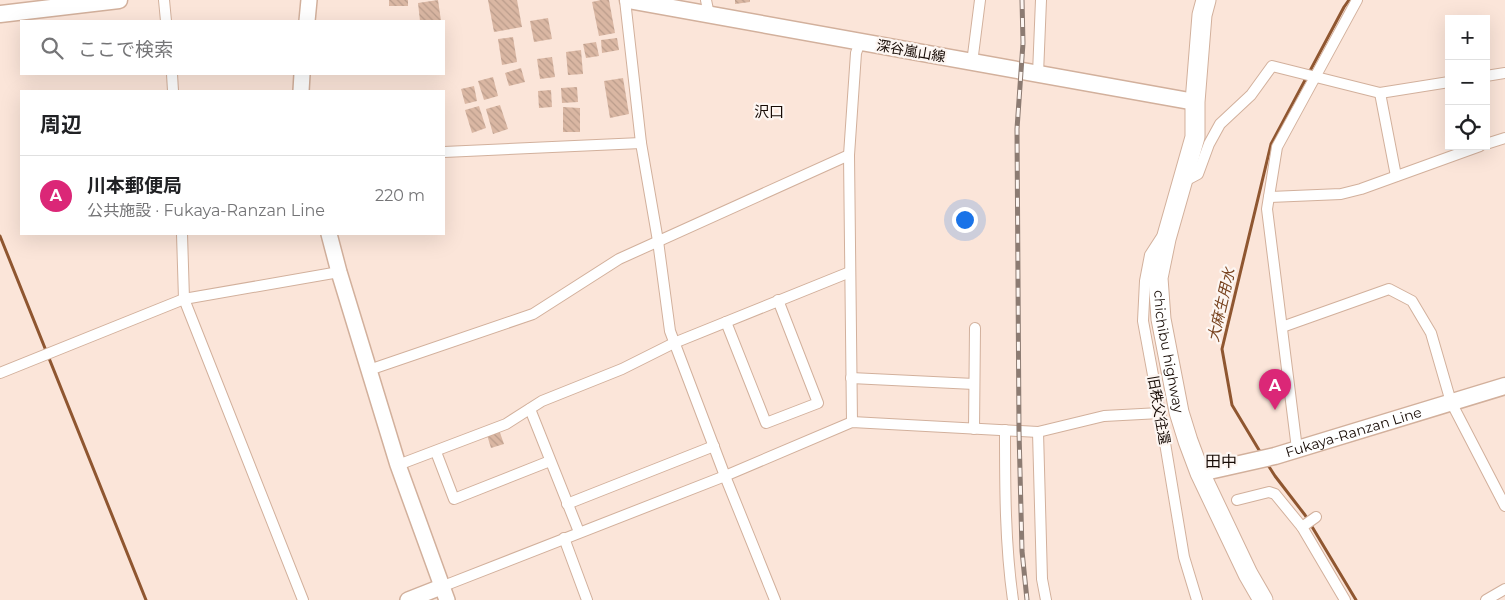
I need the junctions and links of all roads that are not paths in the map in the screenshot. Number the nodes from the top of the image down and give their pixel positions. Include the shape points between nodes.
1 (119, 0) edge
2 (164, 0) edge
3 (309, 0) edge
4 (627, 0) edge
5 (980, 0) edge
6 (1041, 0) edge
7 (1206, 0) edge
8 (1356, 0) edge
9 (58, 3) edge
10 (707, 8) edge
11 (0, 14) edge
12 (166, 20) edge
13 (307, 20) edge
14 (860, 42) junction
15 (972, 63) junction
16 (1505, 73) edge
17 (1038, 74) junction
18 (172, 75) edge
19 (302, 75) edge
20 (1490, 75) edge
21 (1315, 76) junction
22 (1445, 83) edge
23 (173, 90) edge
24 (301, 90) edge
25 (1380, 93) junction
26 (1195, 102) junction
27 (1505, 138) edge
28 (641, 143) junction
29 (1490, 143) edge
30 (1469, 150) edge
31 (445, 152) edge
32 (849, 155) junction
33 (1396, 176) junction
34 (1183, 182) junction
35 (1269, 198) junction
36 (1170, 224) junction
37 (182, 235) edge
38 (329, 235) edge
39 (658, 241) junction
40 (339, 272) junction
41 (850, 272) junction
42 (184, 299) junction
43 (778, 300) junction
44 (726, 322) junction
45 (1282, 327) junction
46 (975, 328) dead end
47 (674, 343) junction
48 (369, 370) junction
49 (0, 372) edge
50 (851, 378) junction
51 (974, 384) junction
52 (1505, 386) edge
53 (1451, 402) junction
54 (530, 409) junction
55 (1160, 413) junction
56 (852, 422) junction
57 (974, 429) junction
58 (1005, 430) junction
59 (1038, 432) junction
60 (714, 446) junction
61 (1297, 449) junction
62 (436, 452) junction
63 (550, 461) junction
64 (398, 465) junction
65 (1200, 473) junction
66 (725, 476) junction
67 (1237, 500) dead end
68 (568, 504) junction
69 (1505, 506) edge
70 (579, 532) junction
71 (564, 538) junction
72 (1505, 589) edge
73 (444, 593) edge
74 (303, 600) edge
75 (408, 600) edge
76 (587, 600) edge
77 (775, 600) edge
78 (1013, 600) edge
79 (1046, 600) edge
80 (1195, 600) edge
81 (1263, 600) edge
82 (1345, 600) edge
83 (1486, 600) edge

1 - 9 main road
2 - 12 street
3 - 13 street
4 - 10 main road, 深谷嵐山線
4 - 28 street
5 - 15 street
6 - 17 street
7 - 26 highway, chichibu highway
8 - 21 street
9 - 11 main road
10 - 14 main road, 深谷嵐山線
14 - 15 main road, 深谷嵐山線
14 - 32 street via 856,53
15 - 17 main road, 深谷嵐山線
16 - 20 street
17 - 26 main road, 深谷嵐山線
18 - 23 street
19 - 24 street
21 - 25 street
21 - 34 street via 1272,66 1250,95 1220,124 1198,174
21 - 35 street via 1278,148
22 - 25 street
25 - 33 street
26 - 34 highway, chichibu highway via 1195,137
27 - 29 street
28 - 31 street
28 - 39 street
30 - 33 street
32 - 39 street
32 - 41 street
33 - 35 street via 1341,194
34 - 36 highway, chichibu highway
35 - 45 street via 1267,209
36 - 55 street, 旧秩父往還 via 1150,255 1144,281 1144,321
36 - 65 highway, chichibu highway via 1158,278 1161,319 1178,412
37 - 42 street
38 - 40 street
39 - 47 street
39 - 48 street via 619,259 533,314
40 - 42 street
40 - 48 street
41 - 43 street
41 - 50 street
42 - 49 street
42 - 74 street
43 - 44 street
43 - 44 street via 818,403 766,423
44 - 47 street
45 - 53 street via 1389,289 1412,301 1431,334
45 - 61 street
46 - 51 street
47 - 54 street
47 - 60 street
48 - 64 street
50 - 51 street
50 - 56 street
51 - 57 street
52 - 53 main road, Fukaya-Ranzan Line
53 - 61 main road, Fukaya-Ranzan Line
53 - 69 street
54 - 62 street via 506,424
54 - 63 street
55 - 59 street via 1104,416
55 - 80 street, 旧秩父往還 via 1184,557
56 - 57 street
56 - 66 street
57 - 58 street
58 - 59 street
58 - 78 street via 1009,570
59 - 79 street via 1042,579
60 - 66 street
60 - 68 street
61 - 65 main road, Fukaya-Ranzan Line
62 - 63 street via 454,499
62 - 64 street
63 - 68 street
64 - 73 street
65 - 81 highway, chichibu highway
66 - 70 street
66 - 77 street
67 - 82 street via 1269,492 1309,522
68 - 70 street
70 - 71 street
71 - 73 street
71 - 76 street
72 - 83 street
73 - 75 street

